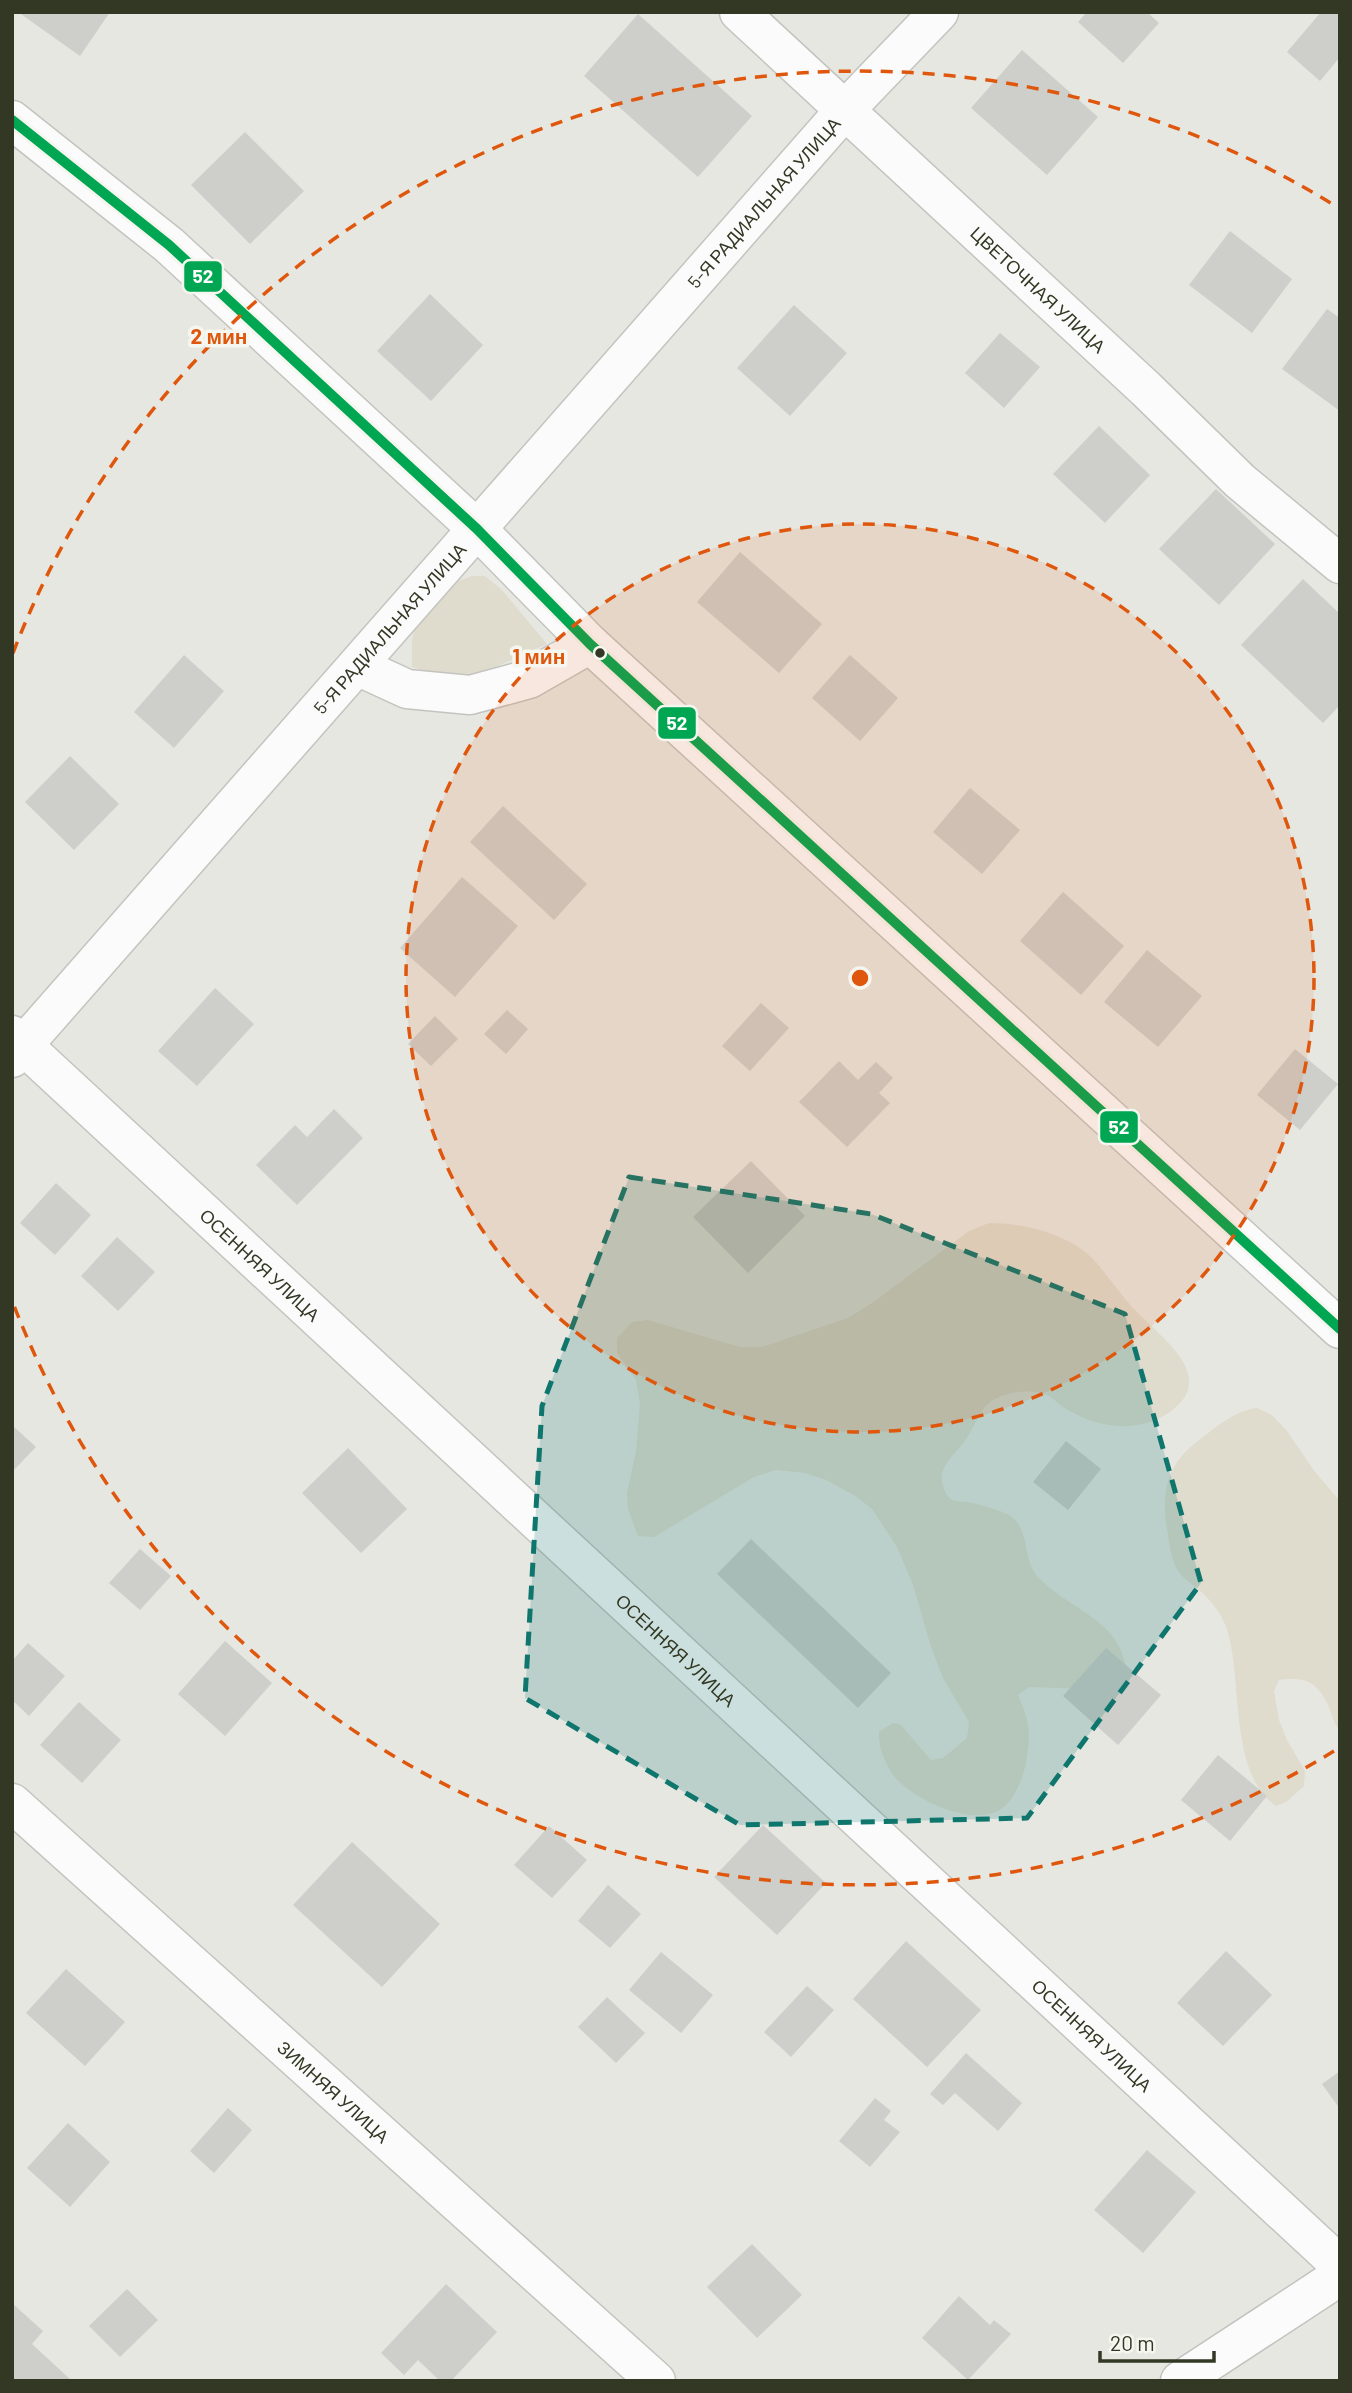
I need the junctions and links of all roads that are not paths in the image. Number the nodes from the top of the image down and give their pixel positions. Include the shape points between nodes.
1 (739, 12) edge
2 (939, 12) edge
3 (844, 111) junction
4 (12, 120) edge
5 (477, 529) junction
6 (1340, 564) edge
7 (590, 644) junction
8 (357, 666) junction
9 (16, 1046) edge
10 (1340, 1329) edge
11 (12, 1802) edge
12 (1340, 2265) edge
13 (1340, 2276) edge
14 (656, 2381) edge
15 (1180, 2381) edge

1 - 3 street, ЦВЕТОЧНАЯ УЛИЦА
2 - 3 street, 5-Я РАДИАЛЬНАЯ УЛИЦА
3 - 5 street, 5-Я РАДИАЛЬНАЯ УЛИЦА
3 - 6 street, ЦВЕТОЧНАЯ УЛИЦА via 1240,481
4 - 5 street via 169,245
5 - 7 street
5 - 8 street, 5-Я РАДИАЛЬНАЯ УЛИЦА
7 - 8 street via 529,679 470,695 407,689
7 - 10 street
8 - 9 street, 5-Я РАДИАЛЬНАЯ УЛИЦА
9 - 12 street, ОСЕННЯЯ УЛИЦА
11 - 14 street, ЗИМНЯЯ УЛИЦА
13 - 15 street

